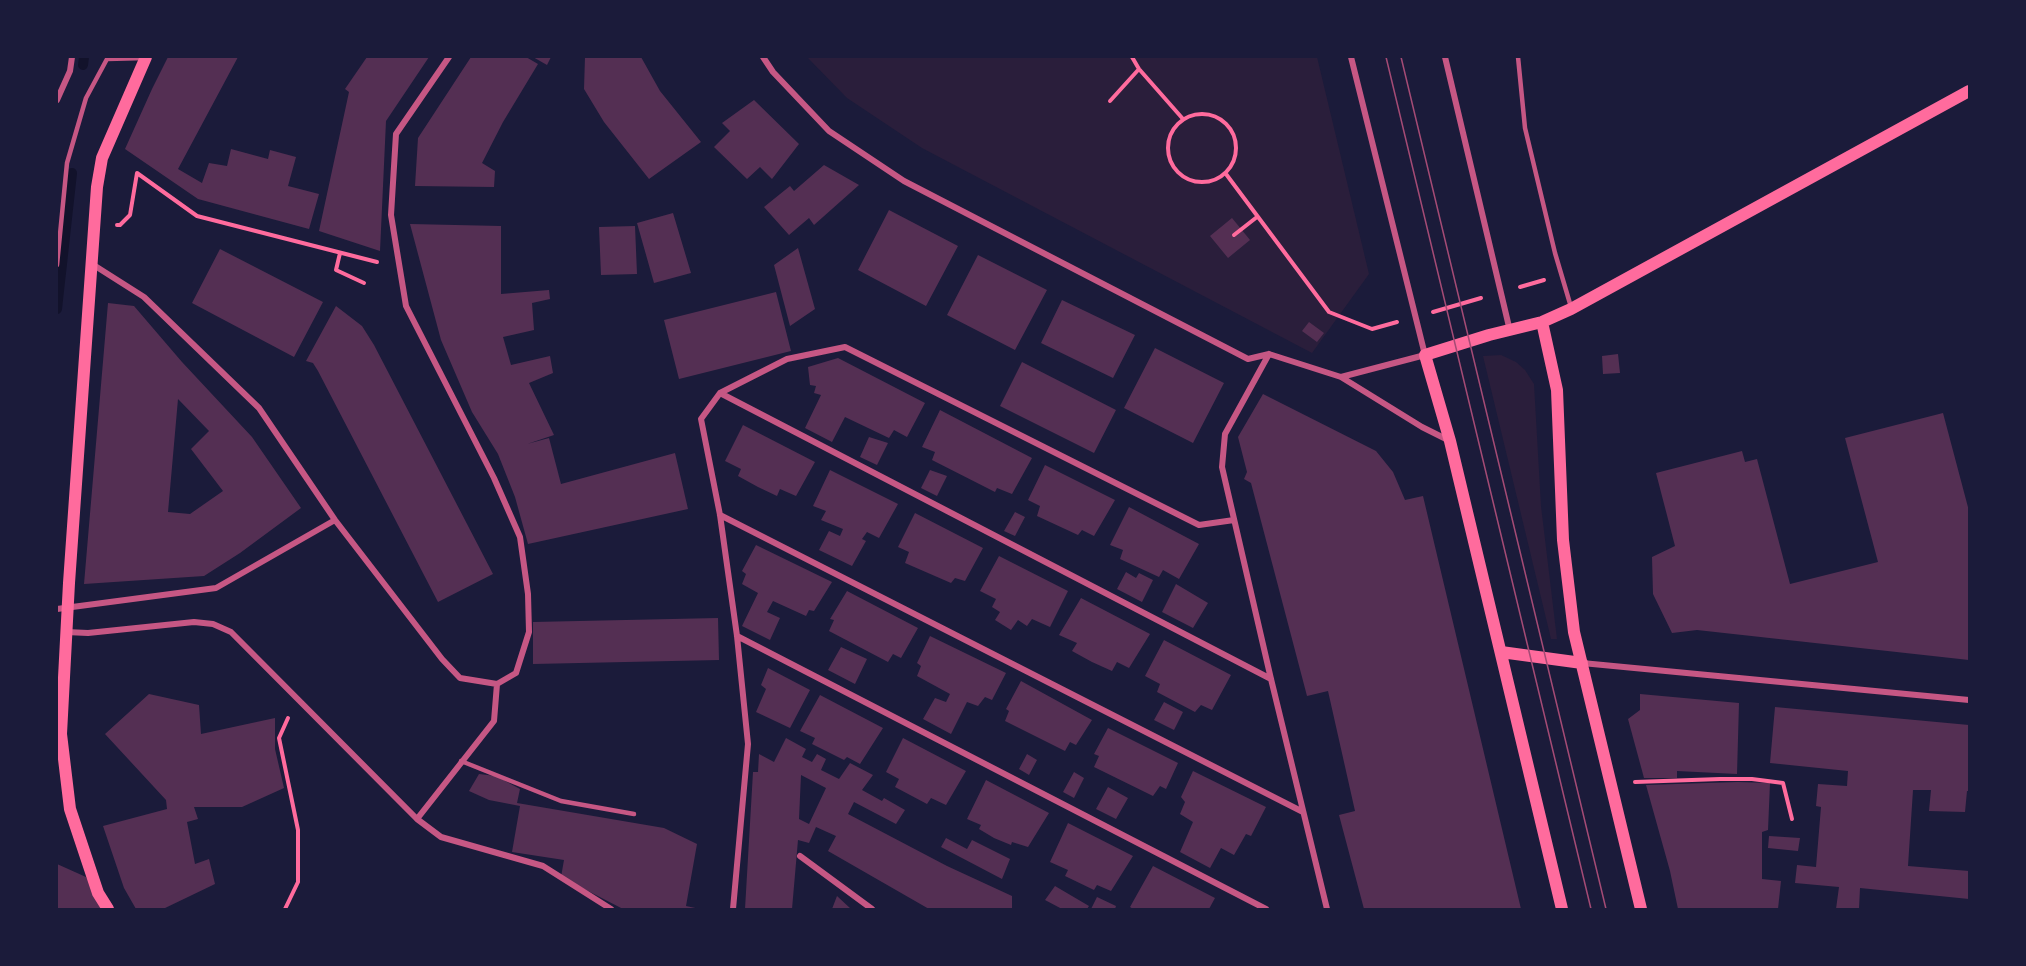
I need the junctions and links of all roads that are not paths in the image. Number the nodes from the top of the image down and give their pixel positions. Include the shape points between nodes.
1 (72, 57) edge
2 (449, 57) edge
3 (763, 57) edge
4 (1351, 57) edge
5 (1445, 57) edge
6 (1518, 57) edge
7 (145, 58) edge
8 (1969, 91) edge
9 (57, 100) edge
10 (91, 263) junction
11 (57, 265) edge
12 (1571, 309) junction
13 (1542, 322) junction
14 (1510, 331) junction
15 (1269, 354) junction
16 (1425, 355) junction
17 (1341, 377) junction
18 (720, 393) junction
19 (1450, 441) junction
20 (720, 515) junction
21 (335, 520) junction
22 (1234, 520) junction
23 (57, 609) edge
24 (67, 626) junction
25 (737, 636) junction
26 (1500, 652) junction
27 (1582, 663) junction
28 (1271, 679) junction
29 (497, 684) junction
30 (1969, 700) edge
31 (461, 761) junction
32 (1303, 812) junction
33 (634, 814) dead end
34 (417, 819) junction
35 (800, 856) dead end
36 (108, 909) edge
37 (611, 909) edge
38 (733, 909) edge
39 (872, 909) edge
40 (1266, 909) edge
41 (1327, 909) edge
42 (1562, 909) edge
43 (1641, 909) edge

1 - 9 street
2 - 29 street via 396,134 391,215 406,306 495,478 520,537 529,632 516,673
3 - 15 street via 829,131 904,181 1248,359
4 - 16 street
5 - 14 street
6 - 12 lane via 1525,128
7 - 10 main road via 102,158
7 - 11 lane via 107,59 86,98 67,163
8 - 12 main road
10 - 21 street via 144,297 259,408
10 - 24 main road
12 - 13 main road
13 - 14 main road
13 - 27 main road via 1557,390 1563,540 1574,633
14 - 16 main road
15 - 17 street
15 - 22 street via 1225,434 1222,467
16 - 17 street
16 - 19 main road
17 - 19 street
18 - 20 street via 701,419
18 - 22 street via 787,359 845,347 1199,525
18 - 28 street
19 - 26 main road
20 - 25 street
20 - 32 street
21 - 23 street via 216,588
21 - 29 street via 460,678
22 - 28 street
24 - 34 street via 88,633 194,622 213,624 231,632
24 - 36 main road via 61,734 70,809 98,893
25 - 38 street via 748,744
25 - 40 street
26 - 27 main road
26 - 42 main road
27 - 30 street
27 - 43 main road
28 - 32 street
29 - 31 street via 494,721
31 - 33 lane via 561,801
31 - 34 street
32 - 41 street
34 - 37 street via 441,837 543,866
35 - 39 street

